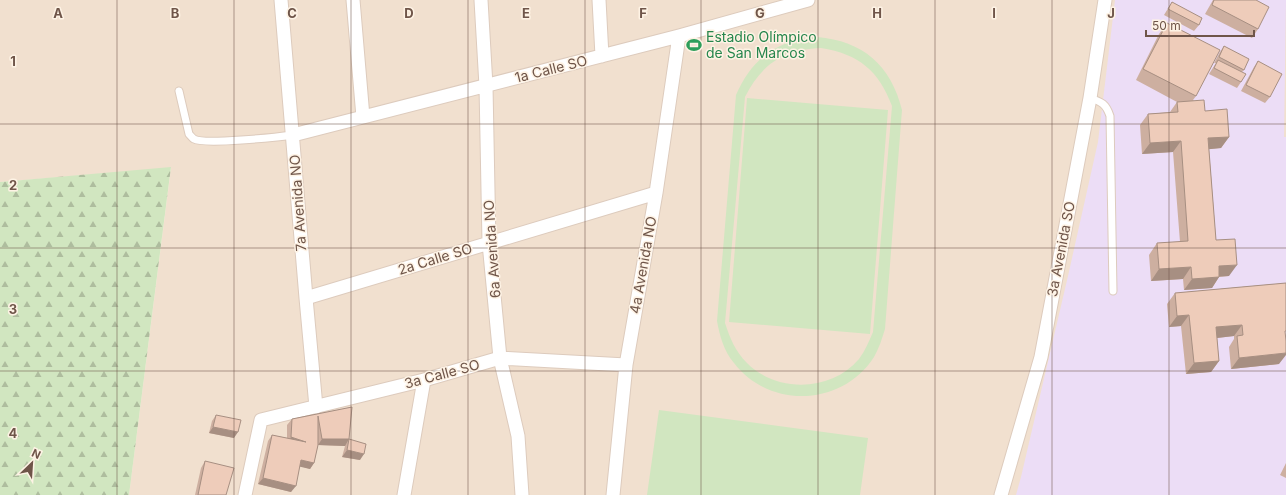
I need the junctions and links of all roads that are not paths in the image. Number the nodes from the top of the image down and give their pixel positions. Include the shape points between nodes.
1 (281, 0) edge
2 (353, 0) edge
3 (481, 0) edge
4 (599, 0) edge
5 (808, 0) edge
6 (1105, 0) edge
7 (679, 36) junction
8 (602, 56) junction
9 (486, 86) junction
10 (179, 91) dead end
11 (1090, 98) junction
12 (363, 117) junction
13 (293, 135) junction
14 (656, 193) junction
15 (490, 243) junction
16 (1113, 291) dead end
17 (306, 298) junction
18 (500, 358) junction
19 (626, 365) junction
20 (424, 380) junction
21 (316, 407) junction
22 (245, 495) edge
23 (404, 495) edge
24 (522, 495) edge
25 (613, 495) edge
26 (1002, 495) edge

1 - 13 street, 7a Avenida NO
2 - 12 street
3 - 9 street, 6a Avenida NO
4 - 8 street
5 - 7 street, 1a Calle SO
6 - 11 street, 3a Avenida SO
7 - 8 street, 1a Calle SO
7 - 14 street, 4a Avenida NO
8 - 9 street, 1a Calle SO
9 - 12 street, 1a Calle SO
9 - 15 street, 6a Avenida NO
10 - 13 lane via 189,134 194,139 268,139
11 - 16 lane via 1107,107 1110,116
11 - 26 street, 3a Avenida SO via 1041,357
12 - 13 street, 1a Calle SO
13 - 17 street, 7a Avenida NO
14 - 15 street, 2a Calle SO
14 - 19 street, 4a Avenida NO
15 - 17 street, 2a Calle SO
15 - 18 street, 6a Avenida NO
17 - 21 street, 7a Avenida NO
18 - 19 street, 3a Calle SO
18 - 20 street, 3a Calle SO
18 - 24 street, 6a Avenida NO via 518,436
19 - 25 street, 4a Avenida NO
20 - 21 street, 3a Calle SO
20 - 23 street
21 - 22 street, 3a Calle SO via 261,420

